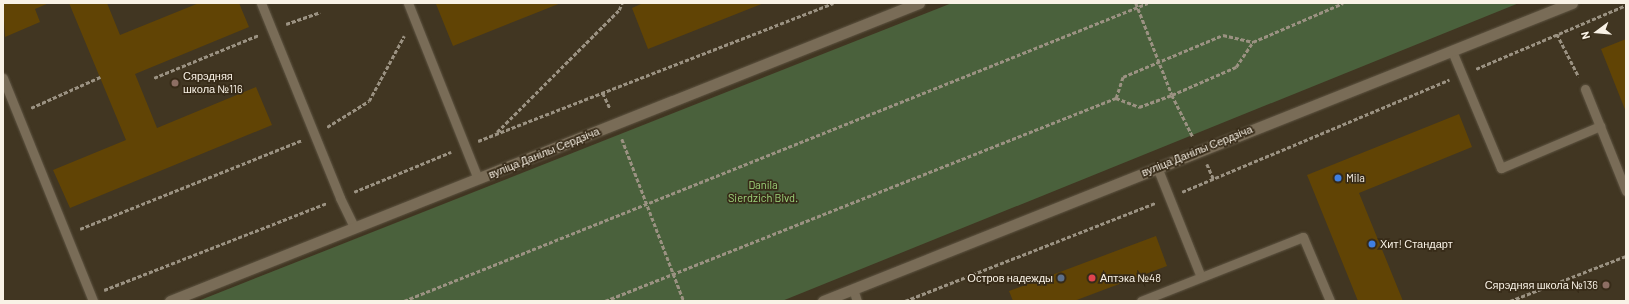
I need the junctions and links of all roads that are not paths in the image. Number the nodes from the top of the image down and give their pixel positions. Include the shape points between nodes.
1 (261, 3) edge
2 (408, 3) edge
3 (919, 3) edge
4 (1572, 3) edge
5 (1452, 51) junction
6 (3, 78) edge
7 (1585, 89) road end
8 (1600, 126) junction
9 (1157, 167) junction
10 (478, 179) junction
11 (1626, 191) edge
12 (354, 227) junction
13 (1201, 277) junction
14 (852, 289) junction
15 (93, 301) edge
16 (170, 301) edge
17 (822, 301) edge
18 (857, 301) edge
19 (1141, 301) edge
20 (1330, 301) edge

1 - 12 lane
2 - 10 lane
3 - 10 street, вуліца Данілы Сердзіча
4 - 5 street, вуліца Данілы Сердзіча
5 - 8 lane via 1501,168
5 - 9 street, вуліца Данілы Сердзіча
6 - 15 lane
7 - 8 lane
8 - 11 lane
9 - 13 lane
9 - 14 street, вуліца Данілы Сердзіча
10 - 12 street, вуліца Данілы Сердзіча
12 - 16 street, вуліца Данілы Сердзіча
13 - 19 lane
13 - 20 lane via 1303,237
14 - 17 street, вуліца Данілы Сердзіча
14 - 18 lane

